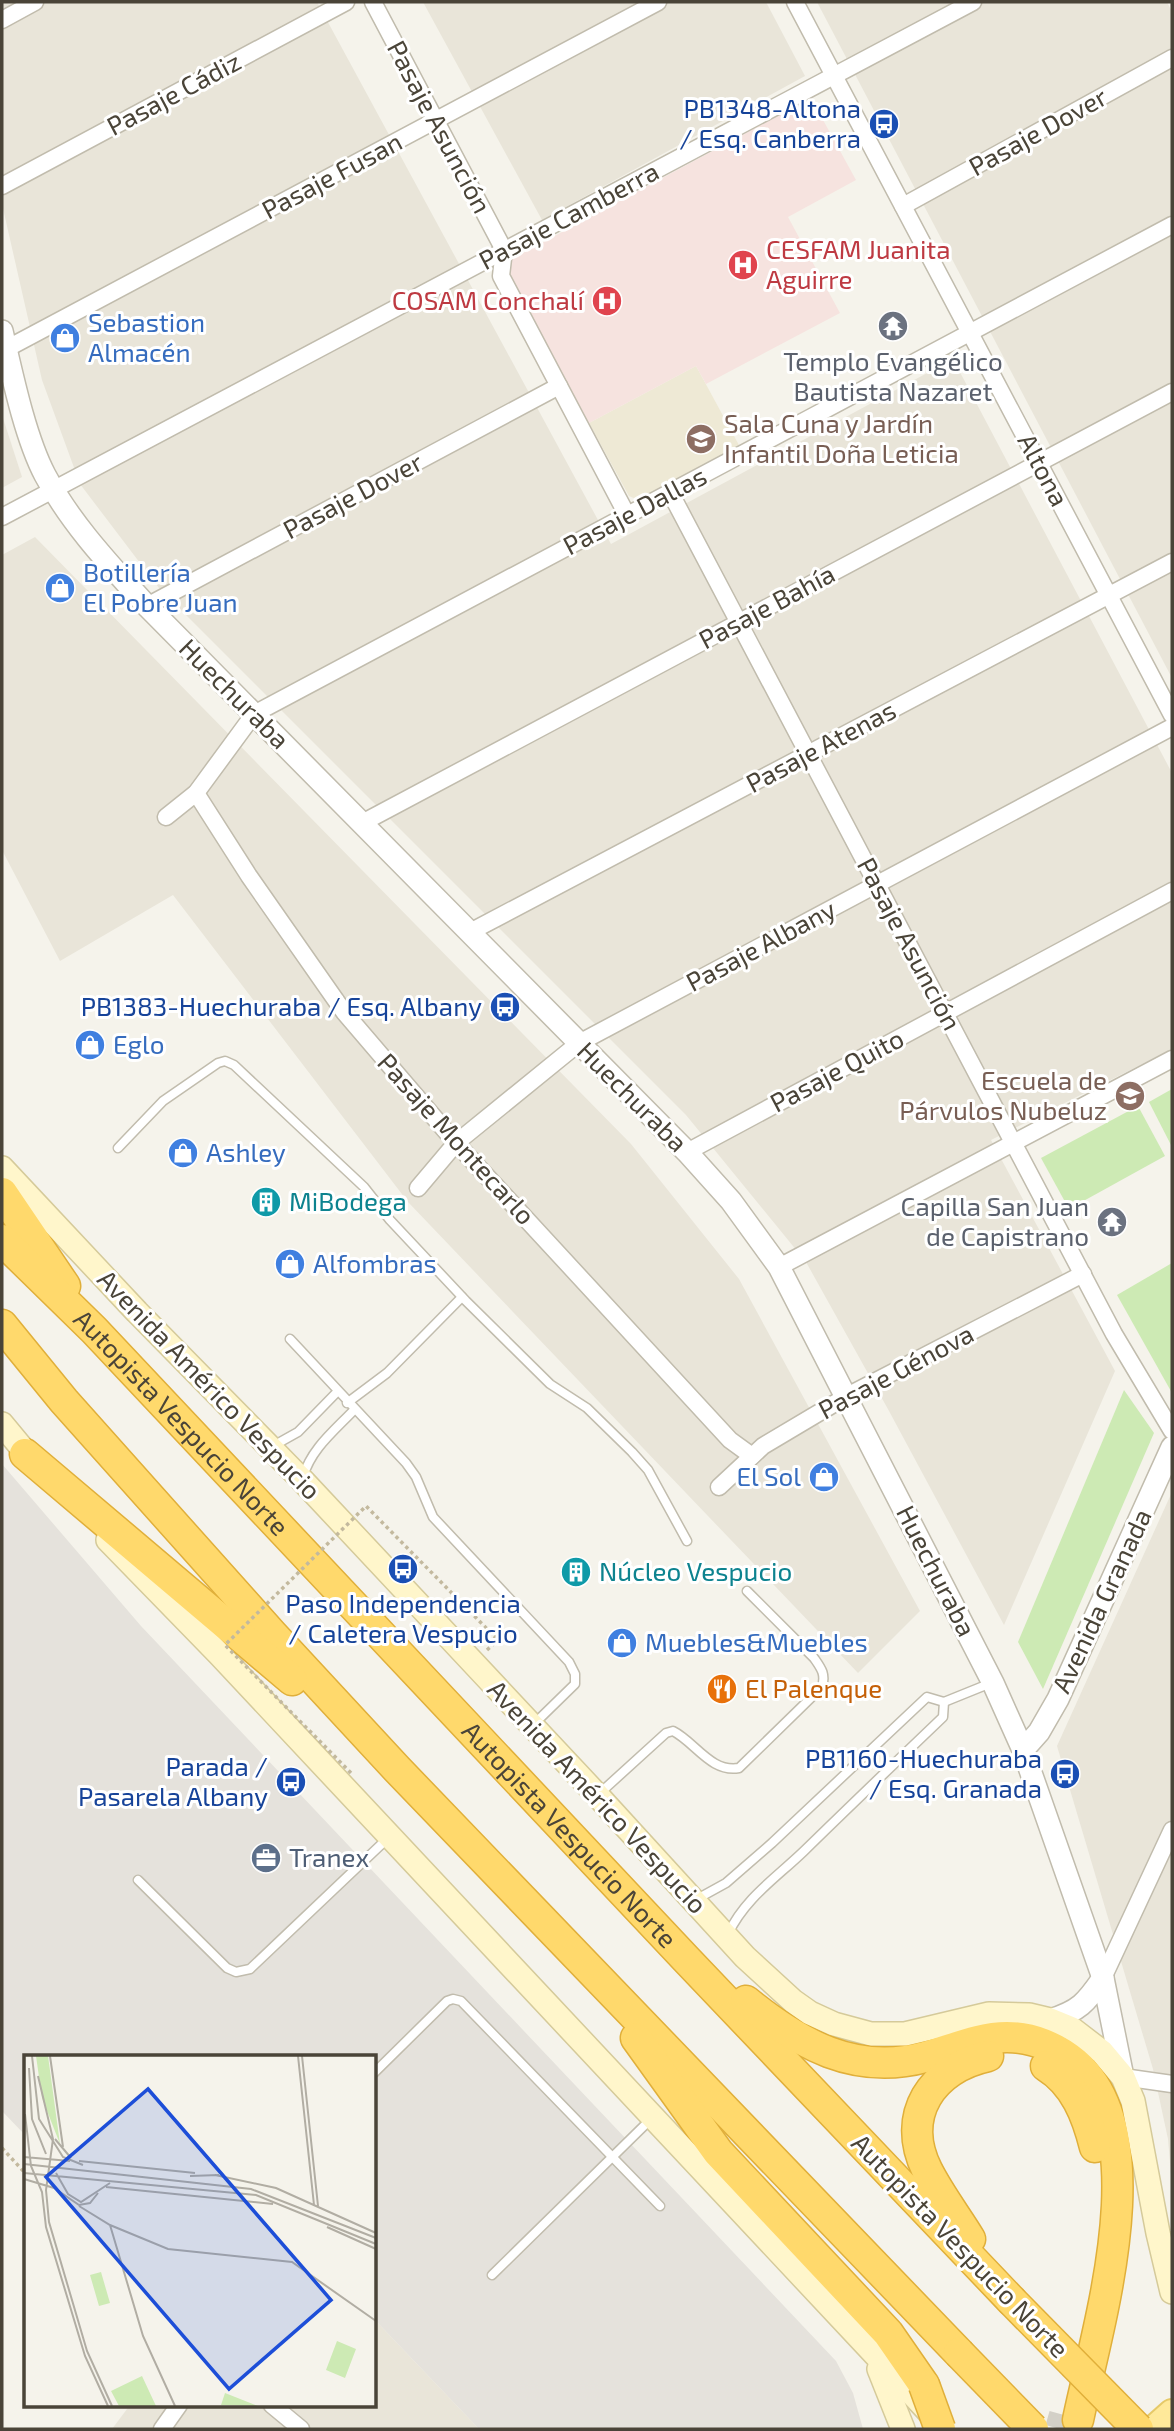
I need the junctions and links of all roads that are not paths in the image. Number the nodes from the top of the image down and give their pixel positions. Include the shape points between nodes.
1 (35, 2) edge
2 (346, 2) edge
3 (373, 2) edge
4 (658, 2) edge
5 (795, 2) edge
6 (973, 2) edge
7 (2, 20) edge
8 (1172, 58) edge
9 (834, 75) junction
10 (435, 120) junction
11 (2, 186) edge
12 (903, 205) junction
13 (1172, 225) edge
14 (504, 250) junction
15 (970, 332) junction
16 (4, 340) edge
17 (559, 386) junction
18 (1172, 391) edge
19 (1039, 463) junction
20 (53, 488) junction
21 (670, 492) junction
22 (627, 515) junction
23 (2, 517) edge
24 (1172, 562) edge
25 (1109, 595) junction
26 (147, 606) junction
27 (739, 622) junction
28 (254, 714) junction
29 (1172, 715) edge
30 (1172, 727) edge
31 (808, 753) junction
32 (196, 793) junction
33 (166, 817) dead end
34 (362, 823) junction
35 (877, 884) junction
36 (1172, 891) edge
37 (470, 932) junction
38 (946, 1013) junction
39 (579, 1043) junction
40 (1172, 1059) edge
41 (456, 1143) junction
42 (1014, 1143) junction
43 (118, 1148) dead end
44 (687, 1152) junction
45 (2, 1168) edge
46 (418, 1188) dead end
47 (2, 1193) edge
48 (2, 1240) edge
49 (779, 1266) junction
50 (1083, 1273) junction
51 (462, 1297) junction
52 (2, 1325) edge
53 (94, 1330) junction
54 (290, 1339) dead end
55 (337, 1392) junction
56 (847, 1396) junction
57 (347, 1402) junction
58 (354, 1410) junction
59 (2, 1424) edge
60 (1172, 1432) edge
61 (271, 1447) junction
62 (1172, 1447) edge
63 (25, 1454) junction
64 (752, 1456) junction
65 (302, 1480) junction
66 (719, 1487) dead end
67 (687, 1541) dead end
68 (747, 1591) dead end
69 (993, 1683) junction
70 (944, 1702) junction
71 (532, 1726) junction
72 (1023, 1750) junction
73 (397, 1769) junction
74 (597, 1795) junction
75 (1172, 1830) edge
76 (390, 1836) junction
77 (138, 1880) dead end
78 (694, 1901) junction
79 (727, 1936) junction
80 (577, 1955) junction
81 (686, 1959) junction
82 (1103, 1978) junction
83 (1050, 2020) junction
84 (376, 2071) edge
85 (1123, 2077) junction
86 (1172, 2084) edge
87 (653, 2117) junction
88 (612, 2156) junction
89 (660, 2206) dead end
90 (492, 2275) dead end
91 (1172, 2292) edge
92 (1007, 2296) junction
93 (872, 2354) junction
94 (178, 2406) edge
95 (273, 2406) edge
96 (1172, 2413) edge
97 (162, 2429) edge
98 (301, 2429) edge
99 (903, 2429) edge
100 (940, 2429) edge
101 (946, 2429) edge
102 (1033, 2429) edge
103 (1138, 2429) edge
104 (1154, 2429) edge

1 - 7 street
2 - 11 street, Pasaje Cádiz
3 - 10 street, Pasaje Asunción
4 - 10 street, Pasaje Fusan
5 - 9 street, Altona
6 - 9 street, Pasaje Camberra
8 - 12 street, Pasaje Dover
9 - 12 street, Altona
9 - 14 street, Pasaje Camberra
10 - 14 street, Pasaje Asunción
10 - 16 street, Pasaje Fusan
12 - 15 street, Altona
13 - 15 street, Pasaje Dallas
14 - 17 street, Pasaje Asunción via 501,276
14 - 20 street, Pasaje Camberra
15 - 19 street, Altona
15 - 21 street, Pasaje Dallas
16 - 20 street, Huechuraba via 32,443
17 - 22 street, Pasaje Asunción
17 - 26 street, Pasaje Dover
18 - 19 street, Pasaje Bahía
19 - 25 street, Altona
19 - 27 street, Pasaje Bahía
20 - 23 street, Pasaje Camberra
20 - 26 street, Huechuraba via 75,523
21 - 22 street, Pasaje Dallas
21 - 27 street, Pasaje Asunción
22 - 28 street, Pasaje Dallas
24 - 25 street, Pasaje Atenas
25 - 29 street, Altona
25 - 31 street, Pasaje Atenas
26 - 28 street, Huechuraba
27 - 31 street, Pasaje Asunción
27 - 34 street, Pasaje Bahía
28 - 32 street, Pasaje Dallas
28 - 34 street, Huechuraba
30 - 35 street, Pasaje Albany
31 - 35 street, Pasaje Asunción
31 - 37 street, Pasaje Atenas
32 - 33 street, Pasaje Dallas
32 - 41 street, Pasaje Montecarlo via 344,1012
34 - 37 street, Huechuraba
35 - 38 street, Pasaje Asunción
35 - 39 street, Pasaje Albany
36 - 38 street, Pasaje Quito
37 - 39 street, Huechuraba
38 - 42 street, Pasaje Asunción
38 - 44 street, Pasaje Quito
39 - 41 street, Pasaje Albany
39 - 44 street, Huechuraba
40 - 42 street
41 - 46 street, Pasaje Albany
41 - 64 street, Pasaje Montecarlo via 730,1440
42 - 49 street
42 - 50 street, Pasaje Asunción
43 - 51 lane via 163,1101 225,1061 365,1187
44 - 49 street, Huechuraba
45 - 61 main road, Avenida Américo Vespucio
47 - 53 highway
48 - 53 highway, Autopista Vespucio Norte
49 - 56 street, Huechuraba
50 - 56 street, Pasaje Génova
50 - 60 street, Pasaje Asunción
51 - 57 lane via 387,1373
51 - 67 lane via 550,1384 587,1408 632,1452 648,1470
52 - 73 highway via 111,1455
53 - 81 highway, Autopista Vespucio Norte
54 - 55 lane
55 - 57 lane
55 - 61 lane via 298,1432
56 - 64 street, Pasaje Génova
56 - 69 street, Huechuraba
57 - 58 lane
58 - 65 lane via 316,1449
58 - 71 lane via 416,1477 433,1517 569,1661 575,1684
59 - 63 main road
61 - 65 main road, Avenida Américo Vespucio
62 - 72 street, Avenida Granada via 1058,1699
63 - 73 highway
63 - 76 main road
64 - 66 street, Pasaje Génova
65 - 71 main road, Avenida Américo Vespucio
68 - 74 lane via 814,1658 822,1671 822,1687 739,1768 722,1768 673,1731
69 - 70 lane
69 - 72 street, Huechuraba
70 - 78 lane via 927,1697 726,1883
70 - 79 lane via 943,1717 755,1894
71 - 74 main road, Avenida Américo Vespucio
72 - 82 street, Huechuraba
73 - 80 highway
74 - 78 main road, Avenida Américo Vespucio
75 - 82 street
76 - 77 lane via 250,1969 236,1972
76 - 87 main road
78 - 79 main road, Avenida Américo Vespucio
79 - 83 main road, Avenida Américo Vespucio via 793,2001 853,2031 905,2034 997,2014
80 - 100 highway, bridge via 718,2152 888,2333 924,2385
80 - 102 highway, bridge
81 - 92 highway, Autopista Vespucio Norte
81 - 92 highway via 786,2031 849,2060 870,2064 910,2061 1007,2037 1037,2041 1081,2069 1107,2115 1119,2192 1111,2263 1071,2417 1100,2216 1095,2150 1083,2111 1070,2087 1049,2068 1008,2054 976,2059 943,2076 924,2100 918,2125 927,2169
82 - 83 street via 1072,2014
82 - 85 street, Huechuraba
83 - 85 main road, Avenida Américo Vespucio via 1089,2041
84 - 88 lane via 447,2001 461,2001
85 - 86 street
85 - 91 main road, Avenida Américo Vespucio via 1133,2101
87 - 88 lane
87 - 93 main road
88 - 89 lane
88 - 90 lane
92 - 103 highway, Autopista Vespucio Norte, bridge
93 - 99 main road
93 - 101 main road
94 - 97 street
95 - 98 street
96 - 104 main road

